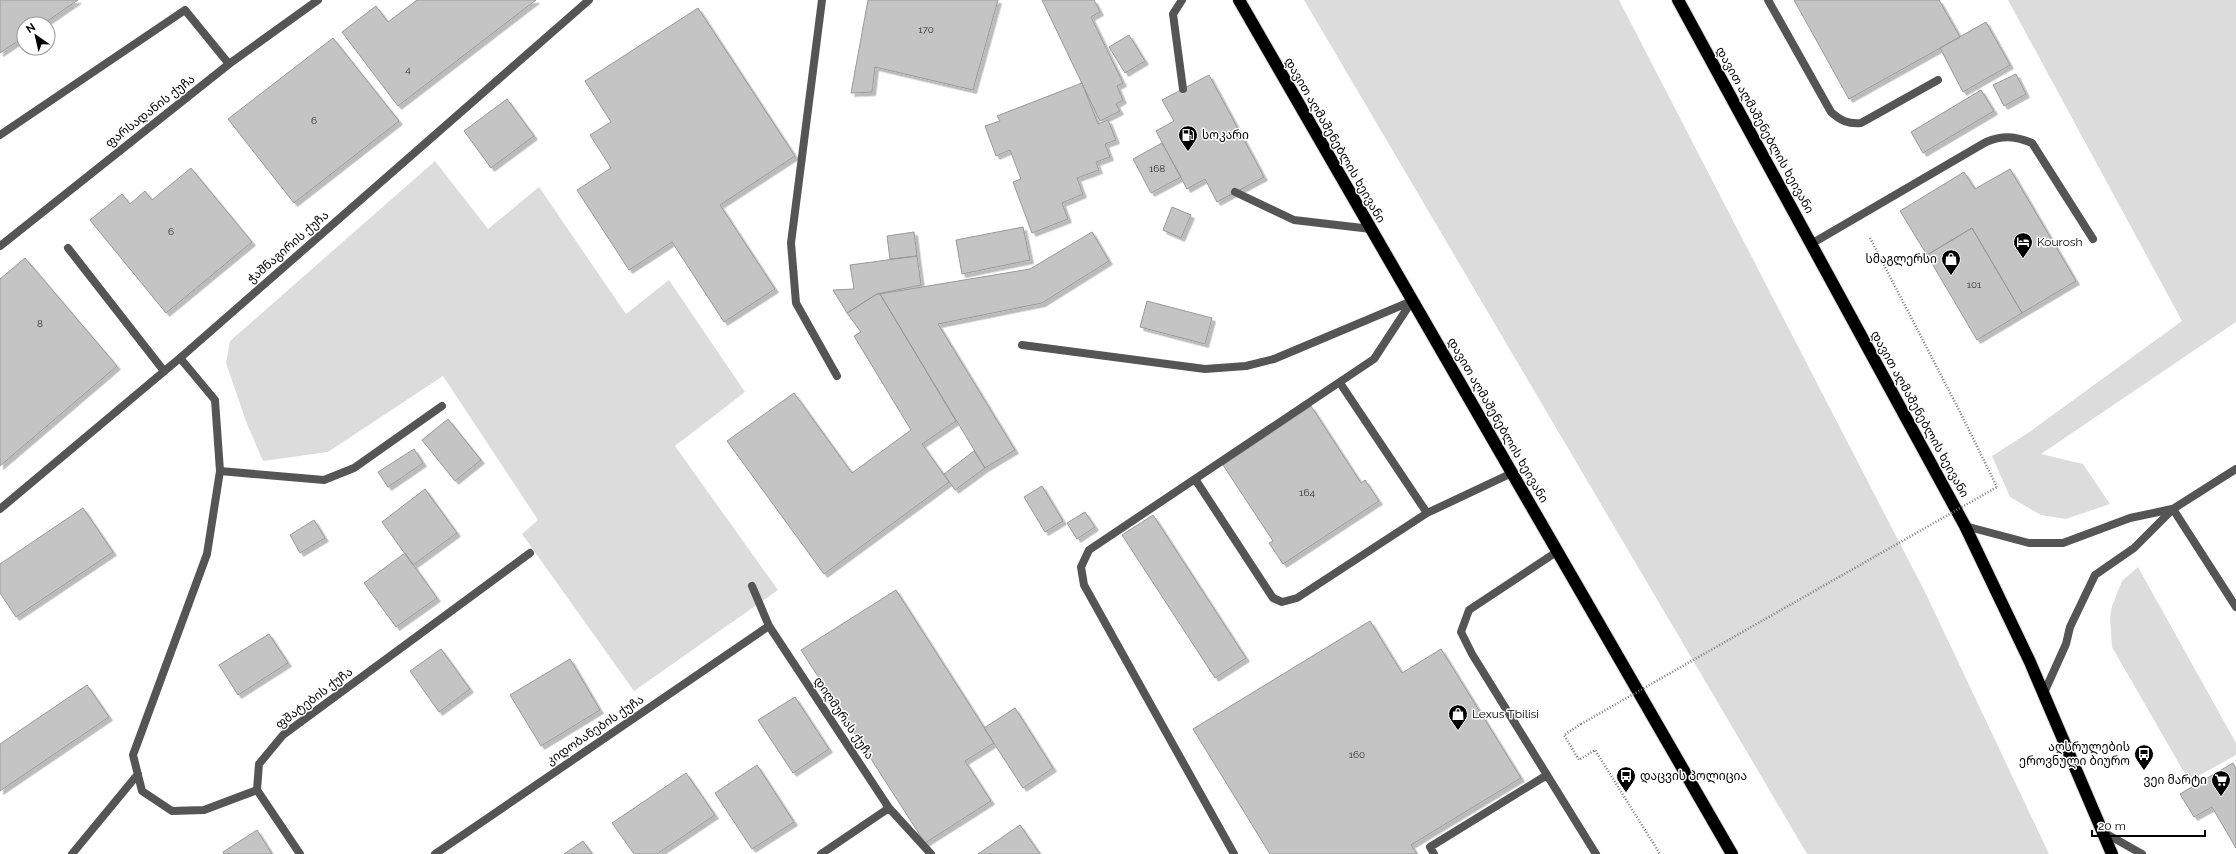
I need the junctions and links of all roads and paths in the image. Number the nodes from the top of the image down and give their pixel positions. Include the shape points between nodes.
1 (318, 0) edge
2 (589, 0) edge
3 (822, 0) edge
4 (1182, 0) edge
5 (1239, 0) edge
6 (1678, 0) edge
7 (1768, 0) edge
8 (229, 64) junction
9 (1938, 80) dead end
10 (1183, 89) dead end
11 (0, 135) edge
12 (1235, 192) dead end
13 (1858, 216) junction
14 (1371, 228) junction
15 (2093, 239) dead end
16 (1811, 244) junction
17 (0, 246) edge
18 (68, 248) dead end
19 (1412, 301) junction
20 (1022, 345) dead end
21 (180, 358) junction
22 (164, 371) junction
23 (837, 376) dead end
24 (1340, 383) junction
25 (442, 406) dead end
26 (2236, 469) edge
27 (220, 471) junction
28 (1512, 473) junction
29 (1196, 479) junction
30 (0, 509) edge
31 (2173, 509) junction
32 (1427, 513) junction
33 (1965, 526) junction
34 (1558, 551) junction
35 (530, 553) dead end
36 (752, 586) dead end
37 (2236, 607) edge
38 (769, 626) junction
39 (2043, 695) junction
40 (138, 774) junction
41 (1547, 775) junction
42 (257, 790) junction
43 (889, 808) junction
44 (2102, 832) junction
45 (72, 854) edge
46 (300, 854) edge
47 (435, 854) edge
48 (821, 854) edge
49 (931, 854) edge
50 (1234, 854) edge
51 (1434, 854) edge
52 (1596, 854) edge
53 (1660, 854) edge
54 (1732, 854) edge
55 (2112, 854) edge
56 (2142, 854) edge

1 - 8 street, ფარსადანის ქუჩა
2 - 21 street, ჭაშნაგირის ქუჩა
3 - 23 street via 791,243 796,303
4 - 10 street via 1173,14
5 - 14 highway, დავით აღმაშენებლის ხეივანი
6 - 16 highway, დავით აღმაშენებლის ხეივანი
7 - 9 street via 1831,112 1838,120 1850,124 1861,123
8 - 11 street via 185,10
8 - 17 street, ფარსადანის ქუჩა
12 - 14 street via 1294,220
13 - 15 street via 1986,142 2006,136 2018,137 2032,143
13 - 16 street
13 - 53 path, bridge via 1997,487 1564,735 1579,760 1595,750
14 - 19 highway, დავით აღმაშენებლის ხეივანი
16 - 33 highway, დავით აღმაშენებლის ხეივანი
18 - 22 street
19 - 20 street via 1274,359 1246,366 1205,369
19 - 24 street via 1374,359
19 - 28 highway, დავით აღმაშენებლის ხეივანი
21 - 22 street, ჭაშნაგირის ქუჩა
21 - 27 street via 215,400
22 - 30 street, ჭაშნაგირის ქუჩა
24 - 29 street
24 - 32 street
25 - 27 street via 354,468 324,480
26 - 31 street
27 - 40 street via 207,554 133,755
28 - 32 street
28 - 34 highway, დავით აღმაშენებლის ხეივანი
29 - 32 street via 1273,598 1282,602 1297,598
29 - 50 street via 1089,550 1081,567 1084,585
31 - 33 street via 2130,518 2063,543 2029,543
31 - 37 street
31 - 39 street via 2134,548 2095,575 2070,627 2066,644
33 - 39 highway, დავით აღმაშენებლის ხეივანი
34 - 41 street via 1469,610 1461,632
34 - 54 highway, დავით აღმაშენებლის ხეივანი
35 - 42 street, ფშატების ქუჩა via 283,735 259,764
36 - 38 street, დიღმურას ქუჩა
38 - 43 street, დიღმურას ქუჩა
38 - 47 street, კიდობანების ქუჩა
39 - 44 highway, დავით აღმაშენებლის ხეივანი
40 - 42 street via 142,791 172,810 204,810
40 - 45 street
41 - 51 street via 1430,847
41 - 52 street
42 - 46 street
43 - 48 street
43 - 49 street, დიღმურას ქუჩა
44 - 55 highway, დავით აღმაშენებლის ხეივანი
44 - 56 street

